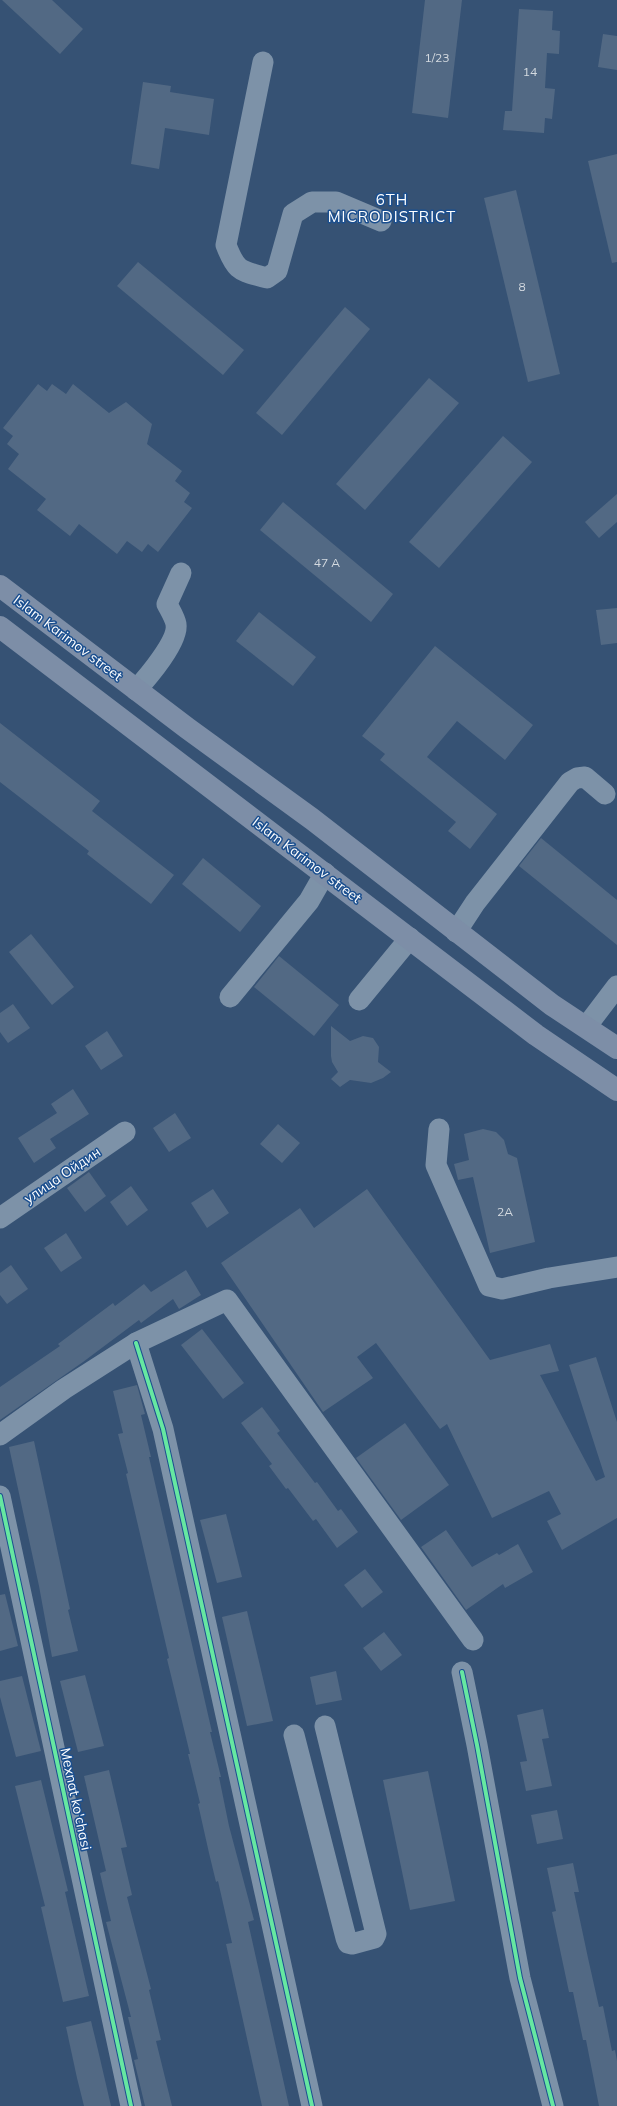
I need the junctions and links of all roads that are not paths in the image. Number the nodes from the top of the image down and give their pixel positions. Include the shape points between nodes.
1 (263, 62) dead end
2 (380, 221) dead end
3 (181, 573) dead end
4 (0, 586) edge
5 (0, 627) edge
6 (136, 690) junction
7 (605, 794) dead end
8 (317, 823) junction
9 (298, 852) junction
10 (325, 873) junction
11 (456, 932) junction
12 (410, 938) junction
13 (616, 988) edge
14 (230, 997) dead end
15 (359, 1000) dead end
16 (586, 1027) junction
17 (617, 1048) edge
18 (617, 1090) edge
19 (439, 1129) dead end
20 (125, 1132) dead end
21 (0, 1218) edge
22 (617, 1267) edge
23 (136, 1343) junction
24 (0, 1435) edge
25 (0, 1496) edge
26 (473, 1640) dead end
27 (462, 1672) dead end
28 (325, 1726) dead end
29 (294, 1735) dead end
30 (131, 2106) edge
31 (312, 2106) edge
32 (553, 2106) edge

1 - 2 street via 226,245 234,263 240,270 267,278 277,271 293,214 312,202 336,202
3 - 6 street via 167,604 176,625 173,636 157,667
4 - 6 main road, Islam Karimov street
5 - 9 main road, Islam Karimov street
6 - 8 main road, Islam Karimov street
7 - 11 street via 585,777 570,782 475,903
8 - 9 main road
8 - 11 main road, Islam Karimov street
9 - 10 main road, Islam Karimov street
10 - 12 main road, Islam Karimov street
10 - 14 street via 309,901
11 - 16 main road, Islam Karimov street via 552,1005
12 - 15 street
12 - 18 main road, Islam Karimov street via 536,1035
13 - 16 street
16 - 17 main road, Islam Karimov street
19 - 22 street via 436,1165 489,1286 502,1289
20 - 21 street, улица Ойдин
23 - 24 street via 64,1388
23 - 26 street via 227,1300
23 - 31 street via 163,1429
25 - 30 street, Mexnat ko'chasi
27 - 32 street via 520,1978
28 - 29 street via 376,1934 374,1938 352,1944 348,1943 346,1938

